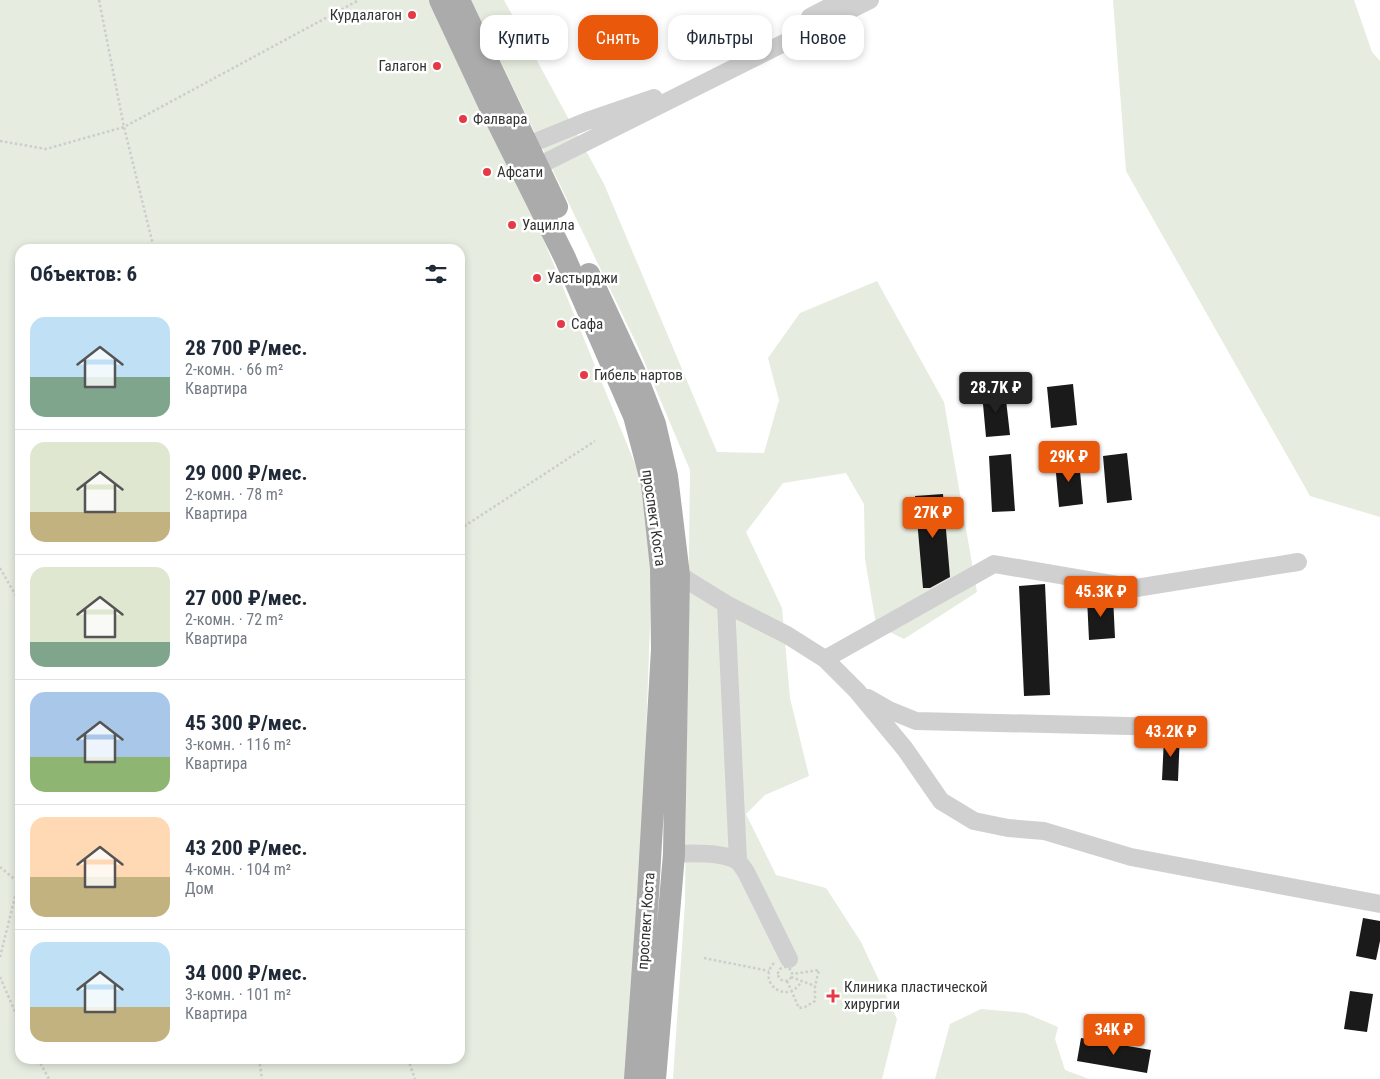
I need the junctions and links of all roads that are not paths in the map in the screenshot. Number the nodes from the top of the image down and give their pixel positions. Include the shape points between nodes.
1 (440, 0) edge
2 (459, 0) edge
3 (843, 0) edge
4 (870, 0) edge
5 (528, 145) junction
6 (538, 166) junction
7 (1298, 562) dead end
8 (679, 575) junction
9 (726, 604) junction
10 (825, 659) junction
11 (857, 691) junction
12 (1169, 727) dead end
13 (674, 854) junction
14 (738, 861) junction
15 (1380, 904) edge
16 (791, 970) road end
17 (635, 1079) edge
18 (655, 1079) edge

1 - 17 main road, проспект Коста via 566,258 634,416 652,484 661,568 662,649
2 - 5 main road, проспект Коста
3 - 5 street via 650,100
4 - 6 street
5 - 6 main road, проспект Коста
6 - 8 main road, проспект Коста via 636,375 655,424 667,476
7 - 10 street via 1136,588 994,564
8 - 9 street
8 - 13 main road, проспект Коста
9 - 10 street
9 - 14 street
10 - 11 street
11 - 12 street via 916,721
11 - 15 street via 905,749 941,801 974,821 1044,831 1131,857
13 - 14 street via 726,856
13 - 18 main road, проспект Коста
14 - 16 street

